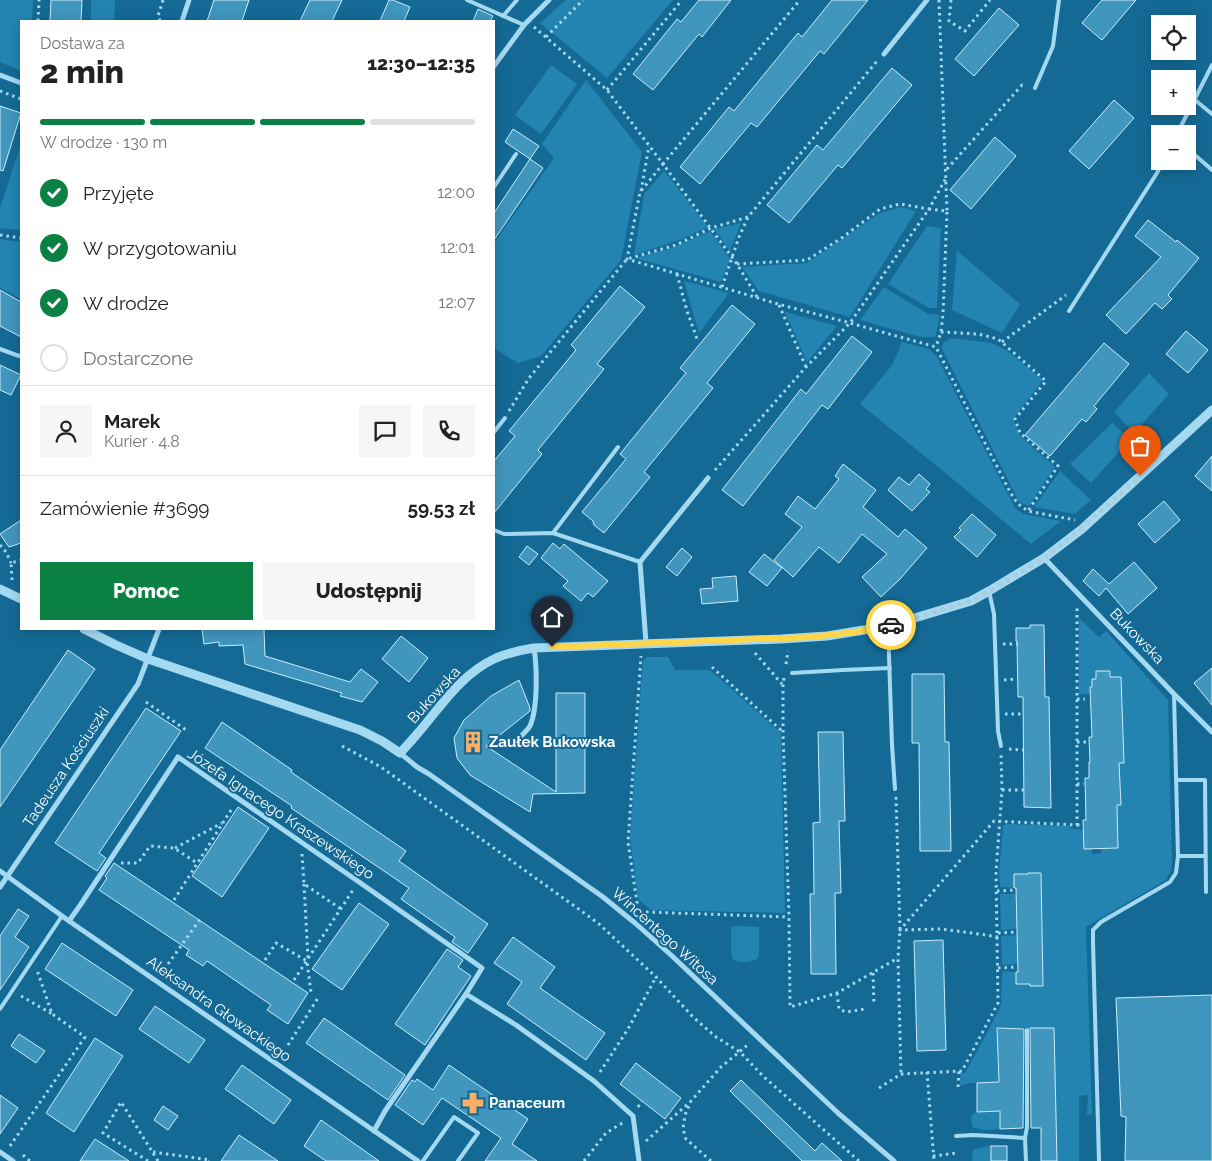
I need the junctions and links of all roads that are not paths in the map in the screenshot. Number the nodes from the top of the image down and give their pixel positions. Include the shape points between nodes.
1 (189, 0) edge
2 (466, 0) edge
3 (517, 0) edge
4 (549, 0) edge
5 (927, 0) edge
6 (1059, 0) edge
7 (503, 16) junction
8 (182, 20) edge
9 (524, 25) junction
10 (884, 54) road end
11 (495, 65) edge
12 (1212, 65) edge
13 (0, 75) edge
14 (20, 83) edge
15 (1035, 88) road end
16 (1196, 96) edge
17 (1196, 102) edge
18 (1212, 114) edge
19 (516, 154) dead end
20 (1196, 156) edge
21 (1158, 170) edge
22 (1212, 170) edge
23 (495, 186) edge
24 (1069, 311) dead end
25 (0, 349) edge
26 (20, 356) edge
27 (1212, 410) edge
28 (505, 418) road end
29 (495, 431) edge
30 (618, 447) dead end
31 (708, 478) road end
32 (495, 530) edge
33 (553, 533) junction
34 (1044, 558) junction
35 (640, 562) junction
36 (0, 589) edge
37 (989, 591) junction
38 (20, 599) edge
39 (888, 626) junction
40 (86, 630) edge
41 (159, 630) edge
42 (646, 643) junction
43 (534, 648) junction
44 (148, 659) junction
45 (890, 668) junction
46 (792, 673) dead end
47 (1174, 694) junction
48 (1212, 732) edge
49 (517, 740) dead end
50 (1001, 746) road end
51 (400, 754) junction
52 (1176, 780) junction
53 (895, 789) road end
54 (1178, 856) junction
55 (1205, 856) junction
56 (0, 871) edge
57 (7, 875) junction
58 (0, 887) edge
59 (1206, 892) dead end
60 (62, 916) junction
61 (69, 921) junction
62 (466, 994) junction
63 (0, 1009) edge
64 (1027, 1030) dead end
65 (374, 1131) junction
66 (956, 1136) dead end
67 (1025, 1138) junction
68 (0, 1152) edge
69 (13, 1161) edge
70 (418, 1161) edge
71 (423, 1161) edge
72 (458, 1161) edge
73 (639, 1161) edge
74 (894, 1161) edge
75 (1026, 1161) edge
76 (1099, 1161) edge

1 - 8 street
2 - 7 lane
3 - 7 lane
4 - 9 street
5 - 10 street
6 - 15 lane via 1053,46
7 - 9 lane
9 - 11 street
12 - 16 lane
13 - 14 street
17 - 18 lane
19 - 23 lane
20 - 22 lane
21 - 24 lane
25 - 26 lane
27 - 34 street, Bukowska via 1082,528
28 - 29 lane
30 - 33 lane
31 - 35 street
32 - 33 lane via 504,534
33 - 35 lane
34 - 37 street, Bukowska
34 - 47 street, Bukowska
35 - 42 street
36 - 38 street
37 - 39 street, Bukowska via 971,601
37 - 50 lane via 994,614
39 - 42 street, Bukowska via 827,636
39 - 45 lane
40 - 44 street
41 - 44 street, Tadeusza Kościuszki
42 - 43 street, Bukowska
43 - 49 street via 535,703 530,726
43 - 51 street, Bukowska via 496,658 479,668 444,700
44 - 51 street via 351,726
44 - 57 street, Tadeusza Kościuszki via 138,684
45 - 46 lane
45 - 53 lane
47 - 48 street, Bukowska
47 - 52 lane
51 - 74 street, Wincentego Witosa via 635,923 838,1113
52 - 54 lane
52 - 55 lane via 1205,780
54 - 55 lane
54 - 76 lane via 1176,873 1170,882 1101,922 1093,930
55 - 59 lane
56 - 57 street, Aleksandra Głowackiego
57 - 58 street, Tadeusza Kościuszki
57 - 60 street, Aleksandra Głowackiego
60 - 61 street, Aleksandra Głowackiego
60 - 63 lane
61 - 62 street, Józefa Ignacego Kraszewskiego via 178,757 482,968
61 - 65 street, Aleksandra Głowackiego
62 - 65 street, Józefa Ignacego Kraszewskiego
62 - 73 street via 594,1081 633,1116
64 - 67 lane
65 - 70 street, Aleksandra Głowackiego
66 - 67 lane
67 - 75 lane
68 - 69 street
71 - 72 lane via 454,1117 478,1133

